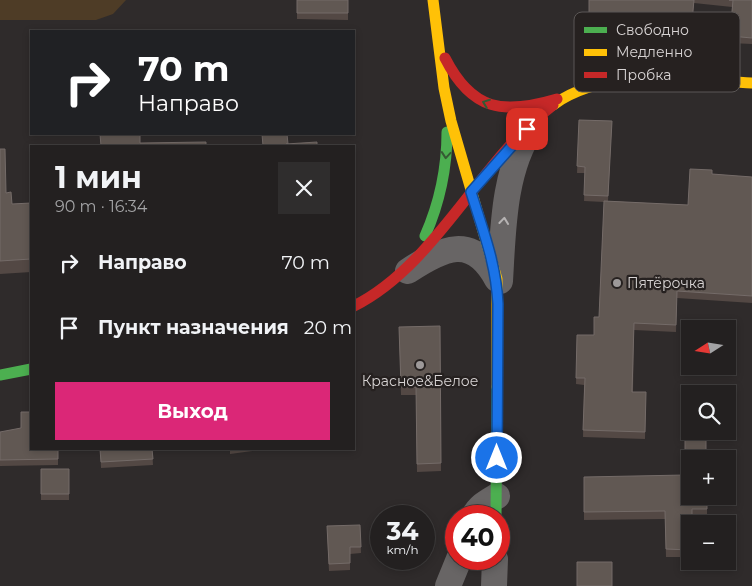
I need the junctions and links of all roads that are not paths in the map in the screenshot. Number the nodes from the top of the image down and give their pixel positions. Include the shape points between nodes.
1 (433, 0) edge
2 (436, 25) junction
3 (444, 88) junction
4 (576, 92) edge
5 (568, 96) junction
6 (541, 115) junction
7 (471, 192) junction
8 (396, 277) junction
9 (498, 292) junction
10 (355, 305) edge
11 (30, 369) edge
12 (0, 375) edge
13 (483, 505) edge
14 (494, 505) edge
15 (497, 505) edge
16 (455, 570) edge
17 (495, 570) edge
18 (448, 586) edge
19 (494, 586) edge

1 - 2 street
2 - 3 street
5 -> 2 street via 510,109 487,105 465,91 456,80 442,49
3 - 7 street
3 -> 8 street via 447,144 441,188 426,235
4 - 5 street
5 - 6 street
6 - 7 street
9 -> 6 street via 509,186 522,147
7 - 8 street
7 - 9 street via 492,259
8 - 9 street via 437,254 462,250 474,252 490,267
8 - 10 street via 376,294
9 - 15 street
11 - 12 street
13 - 14 street via 485,502
16 - 18 street
17 - 19 street

